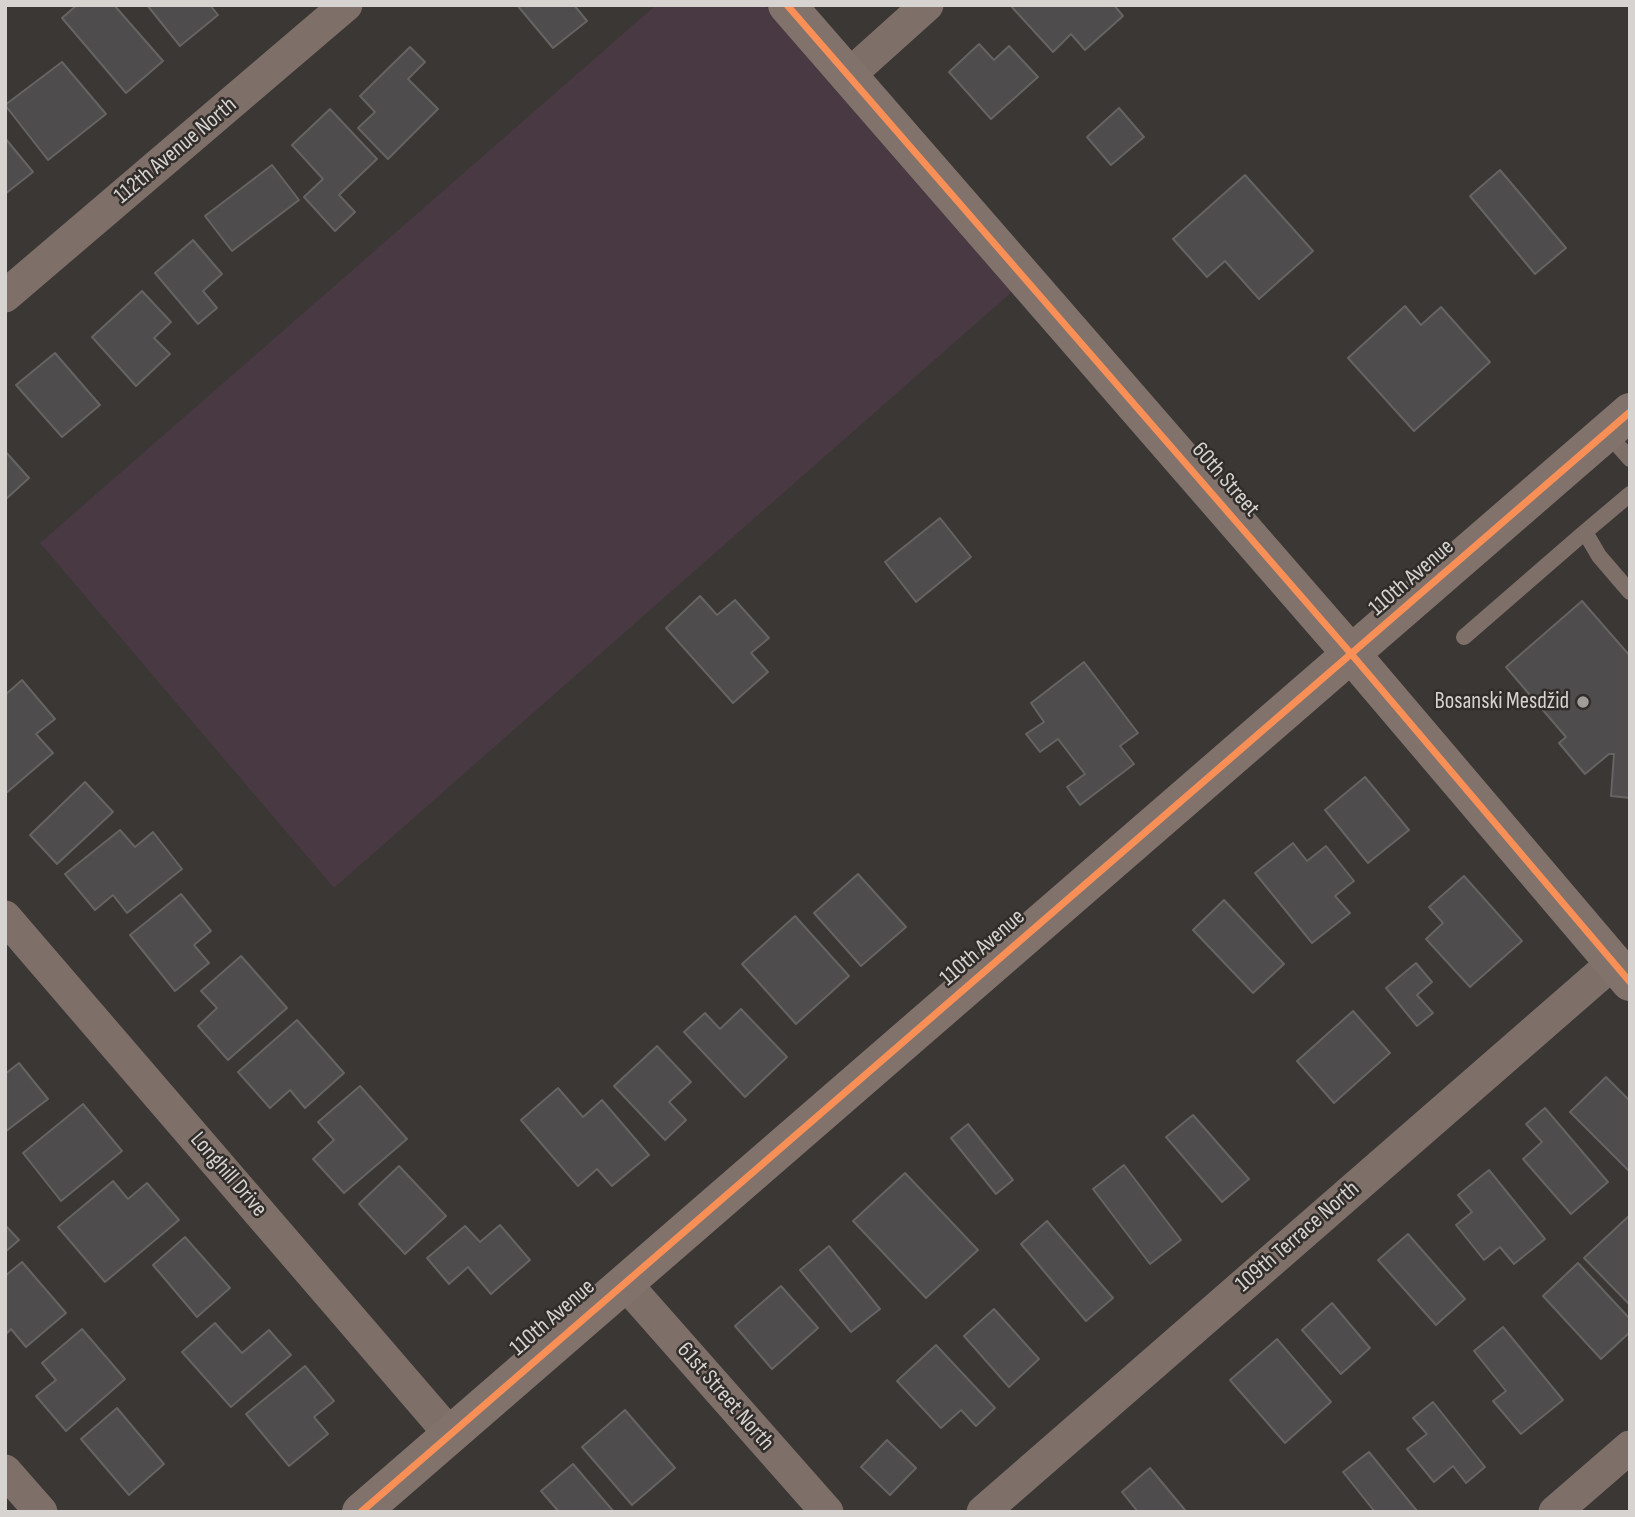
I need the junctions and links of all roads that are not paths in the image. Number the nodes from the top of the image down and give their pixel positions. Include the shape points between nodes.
1 (346, 5) edge
2 (787, 5) edge
3 (928, 5) edge
4 (848, 76) junction
5 (5, 296) edge
6 (1622, 435) edge
7 (1630, 494) edge
8 (1585, 532) junction
9 (1630, 592) edge
10 (1464, 637) dead end
11 (1353, 656) junction
12 (5, 917) edge
13 (1622, 973) edge
14 (624, 1282) junction
15 (450, 1433) junction
16 (1630, 1447) edge
17 (5, 1471) edge
18 (41, 1512) edge
19 (360, 1512) edge
20 (827, 1512) edge
21 (983, 1512) edge
22 (1555, 1512) edge

1 - 5 street, 112th Avenue North
2 - 4 street, 60th Street
3 - 4 street
4 - 11 street, 60th Street
6 - 11 street, 110th Avenue
7 - 8 lane
8 - 9 lane
8 - 10 lane
11 - 13 street, 60th Street
11 - 14 street, 110th Avenue
12 - 15 street, Longhill Drive
13 - 21 street, 109th Terrace North
14 - 15 street, 110th Avenue
14 - 20 street, 61st Street North
15 - 19 street, 110th Avenue
16 - 22 street
17 - 18 street

